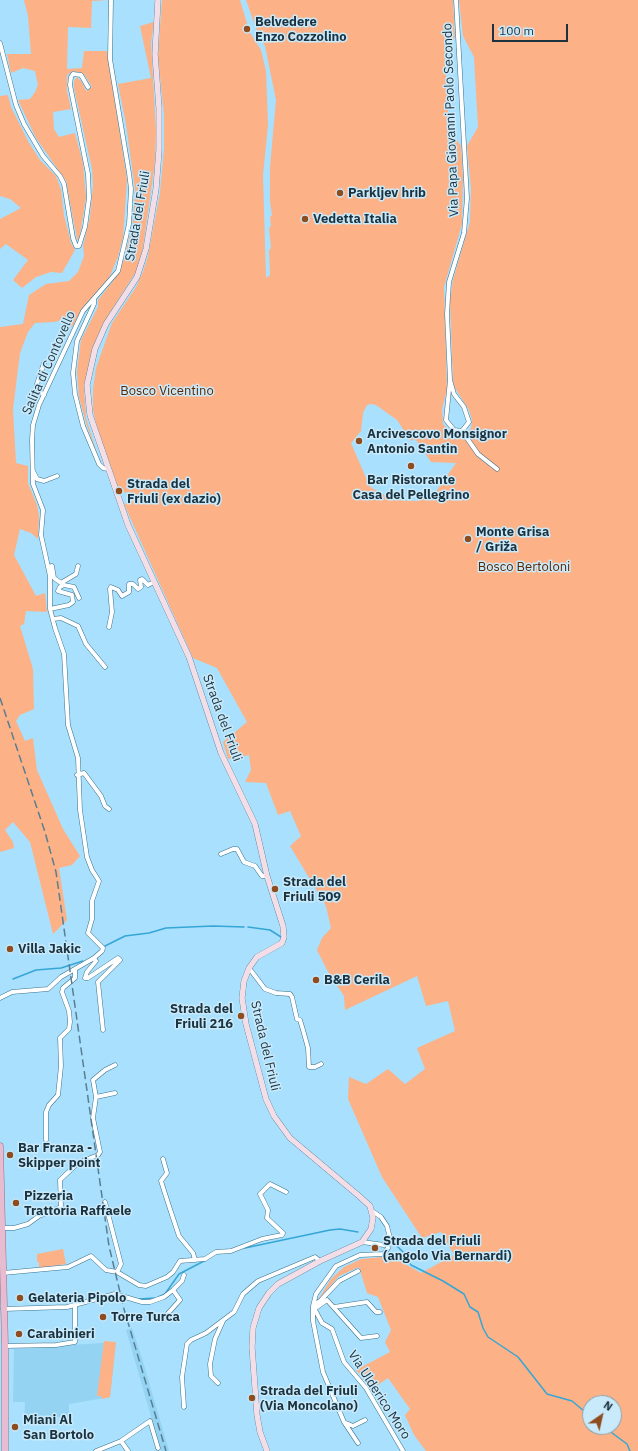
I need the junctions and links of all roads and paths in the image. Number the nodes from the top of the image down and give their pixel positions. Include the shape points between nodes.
1 (111, 0) edge
2 (158, 0) edge
3 (456, 0) edge
4 (0, 43) edge
5 (88, 87) dead end
6 (94, 299) junction
7 (44, 364) dead end
8 (450, 380) junction
9 (44, 395) junction
10 (462, 431) junction
11 (108, 469) junction
12 (496, 469) dead end
13 (32, 471) junction
14 (56, 476) dead end
15 (48, 566) junction
16 (78, 566) dead end
17 (154, 582) junction
18 (79, 598) dead end
19 (50, 609) junction
20 (53, 619) junction
21 (109, 627) dead end
22 (105, 667) dead end
23 (77, 774) junction
24 (109, 809) dead end
25 (221, 854) dead end
26 (267, 876) junction
27 (94, 958) junction
28 (249, 968) junction
29 (75, 969) junction
30 (0, 998) edge
31 (103, 1030) dead end
32 (321, 1064) dead end
33 (115, 1065) dead end
34 (114, 1093) dead end
35 (96, 1097) junction
36 (46, 1140) dead end
37 (0, 1146) edge
38 (163, 1159) dead end
39 (286, 1192) dead end
40 (105, 1202) dead end
41 (372, 1212) junction
42 (2, 1228) junction
43 (362, 1242) junction
44 (388, 1243) junction
45 (195, 1260) junction
46 (320, 1261) junction
47 (358, 1271) dead end
48 (117, 1272) junction
49 (3, 1273) junction
50 (184, 1275) dead end
51 (174, 1290) junction
52 (75, 1305) junction
53 (334, 1307) junction
54 (2, 1308) edge
55 (313, 1309) junction
56 (380, 1312) dead end
57 (162, 1320) dead end
58 (223, 1320) junction
59 (377, 1336) dead end
60 (5, 1346) junction
61 (218, 1383) dead end
62 (3, 1406) edge
63 (184, 1407) dead end
64 (365, 1420) dead end
65 (344, 1422) junction
66 (121, 1441) junction
67 (358, 1443) dead end
68 (158, 1448) dead end
69 (5, 1451) edge
70 (96, 1451) edge
71 (128, 1451) edge
72 (267, 1451) edge
73 (403, 1451) edge

1 - 6 street, Salita di Contovello via 110,59 129,173 129,224 118,271
2 - 11 main road, Strada del Friuli via 155,54 159,150 156,189 146,248 132,286 114,310 100,338 87,386 90,415
3 - 8 street, Via Papa Giovanni Paolo Secondo via 467,198 465,226 454,259 447,293
4 - 5 street via 16,105 24,124 64,184 76,246 79,246 85,227 89,198 88,174 70,85 73,74 81,75
6 - 9 street, Salita di Contovello via 83,311
6 - 11 street, Strada del Friuli via 77,341 74,394 83,426 99,464
7 - 9 street via 37,384 39,391
8 - 10 street, Via Papa Giovanni Paolo Secondo via 454,394 468,417 468,425
8 - 10 street, Via Papa Giovanni Paolo Secondo via 446,420 454,430
9 - 13 street, Salita di Contovello via 33,425
10 - 12 street, Via Papa Giovanni Paolo Secondo via 478,454
11 - 17 main road, Strada del Friuli via 128,525
13 - 14 street via 35,472 36,479 44,481
13 - 15 street, Salita di Contovello via 35,490 43,510 41,535
15 - 16 street via 52,566 54,578 60,583 76,574
15 - 19 street, Salita di Contovello
17 - 21 street via 148,585 142,579 138,590 133,584 129,584 129,592 122,596 118,590 111,587 112,612
17 - 26 main road, Strada del Friuli via 188,657 221,753 255,824
18 - 19 street via 74,587 64,585 58,591 72,595 73,602 69,606
19 - 20 street, Salita di Contovello
20 - 22 street via 61,618 78,626 86,644
20 - 23 street, Salita di Contovello via 64,654 68,725 78,758
23 - 24 street via 84,774
23 - 27 street, Salita di Contovello via 87,857 100,881 92,901 92,919 88,933 102,948
25 - 26 street via 237,849 244,862 255,866 262,876
26 - 28 main road, Strada del Friuli via 284,926 284,936 282,943 257,957
27 - 29 street
27 - 31 street via 96,961 85,978 118,958 120,960 98,982
28 - 32 street via 264,989 290,994 308,1048 309,1067
28 - 41 main road, Strada del Friuli via 244,981 242,1005 270,1108 297,1146 359,1196 370,1206
29 - 30 street via 48,989 12,992
29 - 36 street via 75,978 62,992 70,1022 69,1029 60,1038 62,1066 58,1095 49,1104 46,1112
33 - 35 street via 94,1080
34 - 35 street
35 - 42 street via 93,1118 100,1152 78,1163 60,1180 61,1208 39,1216 28,1224
37 - 42 main road
38 - 45 street via 167,1173 161,1181 182,1243 193,1253
39 - 45 street via 270,1184 260,1194 268,1210 267,1218 283,1232 282,1235 243,1244 231,1251 216,1252
40 - 48 street via 121,1264
41 - 43 main road via 372,1229
41 - 44 street via 381,1217 387,1226 390,1238
42 - 49 main road
43 - 44 street via 384,1245
43 - 46 main road
44 - 55 street via 384,1254 360,1255 336,1266 316,1294
45 - 48 street via 180,1261 174,1272 146,1286 139,1285
46 - 58 street via 316,1257 258,1280 248,1289 234,1312
46 - 72 main road via 288,1277 273,1288 263,1301 254,1324 252,1347 256,1406 260,1432
47 - 55 street via 339,1281
48 - 49 street via 106,1270 90,1256 68,1268
49 - 54 main road
50 - 51 street
51 - 52 street via 150,1302 115,1294
51 - 57 street via 180,1300
52 - 54 street
52 - 60 street via 75,1342
53 - 55 street via 327,1300
53 - 56 street via 367,1302 376,1312
53 - 59 street, Via Ulderico Moro via 361,1338
54 - 60 main road
55 - 65 street via 324,1372
55 - 73 street, Via Ulderico Moro via 322,1323 332,1330 344,1362 366,1388
58 - 61 street via 215,1339 210,1364 211,1376
58 - 63 street via 187,1344 184,1354
60 - 62 main road
62 - 69 main road
64 - 65 street, Via Ulderico Moro via 353,1426
65 - 67 street
66 - 68 street via 150,1421
66 - 70 street
66 - 71 street

